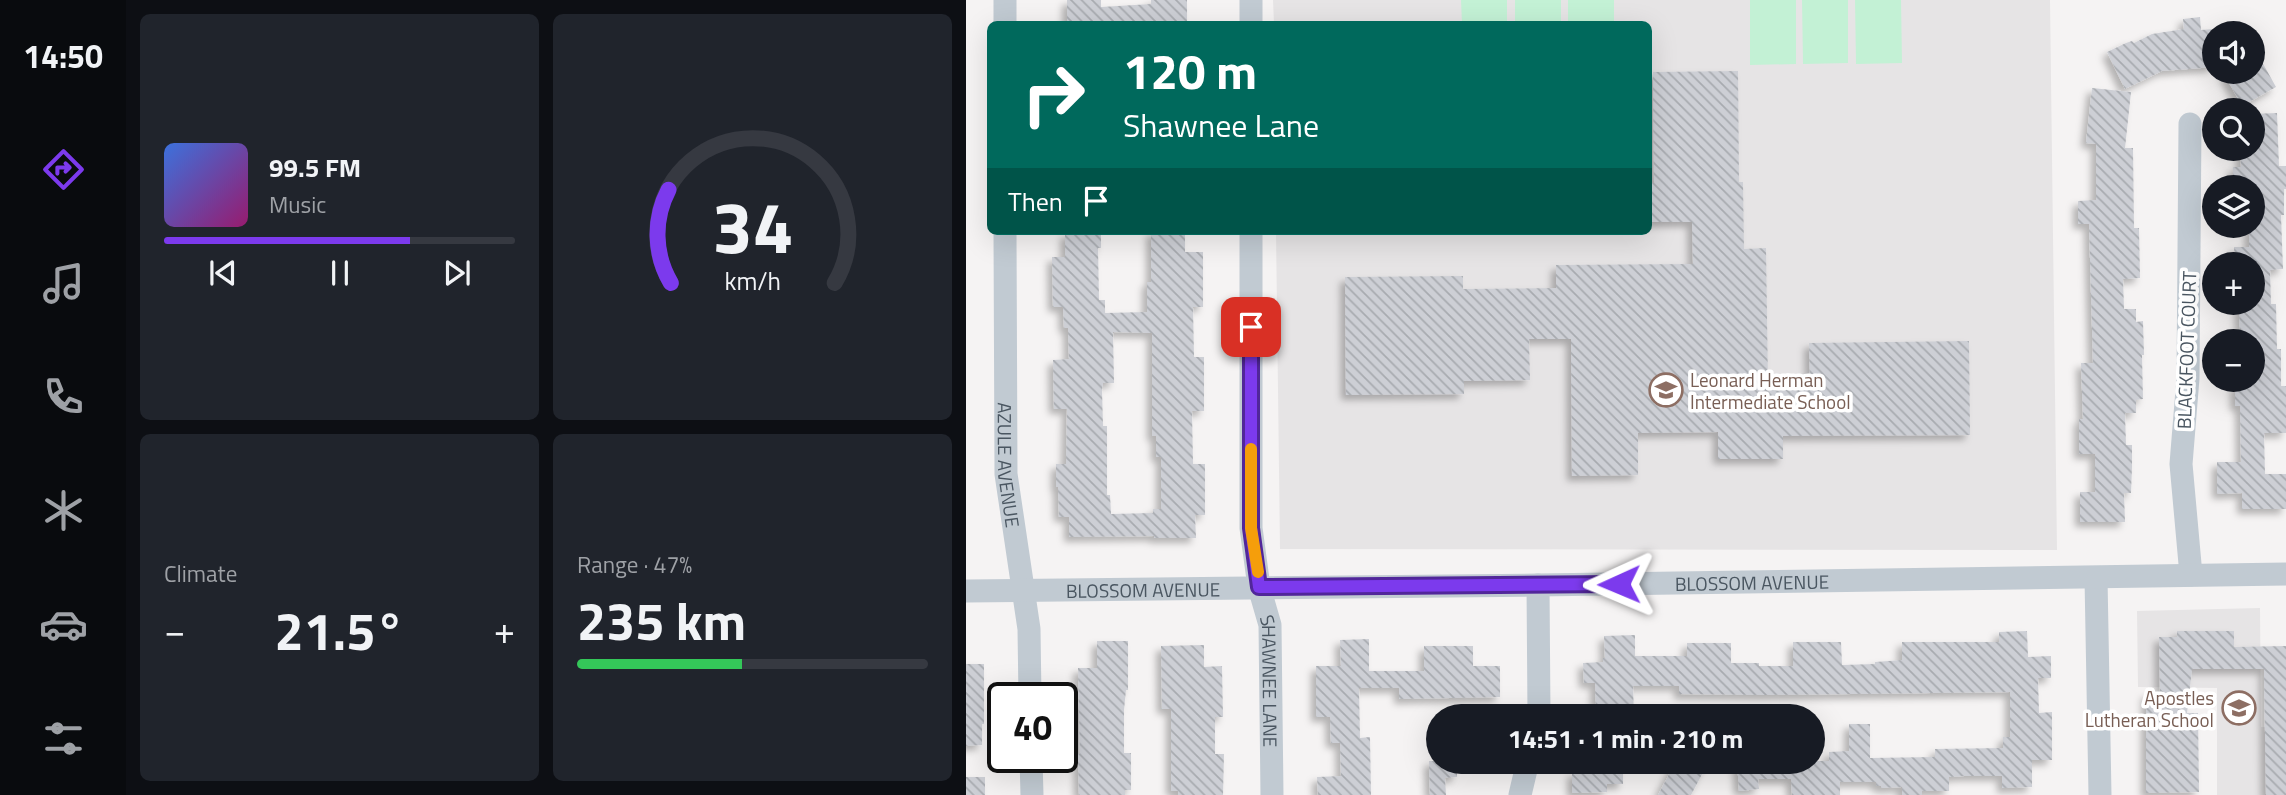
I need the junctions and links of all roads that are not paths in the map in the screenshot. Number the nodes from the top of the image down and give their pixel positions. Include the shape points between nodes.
1 (1005, 0) edge
2 (1251, 0) edge
3 (1005, 21) edge
4 (1251, 21) edge
5 (2190, 124) dead end
6 (1006, 235) edge
7 (1251, 235) edge
8 (2286, 574) edge
9 (2191, 575) junction
10 (2096, 578) junction
11 (1538, 586) junction
12 (1259, 587) junction
13 (1023, 590) junction
14 (966, 591) edge
15 (1030, 682) edge
16 (1539, 704) edge
17 (1031, 773) edge
18 (1525, 774) edge
19 (1032, 795) edge
20 (1272, 795) edge
21 (1520, 795) edge
22 (2100, 795) edge

1 - 3 street
2 - 4 street
5 - 9 street, BLACKFOOT COURT via 2188,378 2182,464
6 - 13 street, AZULE AVENUE via 1006,474
7 - 12 street, SHAWNEE LANE via 1251,528
8 - 9 street, BLOSSOM AVENUE
9 - 10 street, BLOSSOM AVENUE
10 - 11 street, BLOSSOM AVENUE
10 - 22 street
11 - 12 street, BLOSSOM AVENUE
11 - 16 street
12 - 13 street, BLOSSOM AVENUE
12 - 20 street, SHAWNEE LANE via 1270,625
13 - 14 street, BLOSSOM AVENUE
13 - 15 street, AZULE AVENUE
17 - 19 street
18 - 21 street

